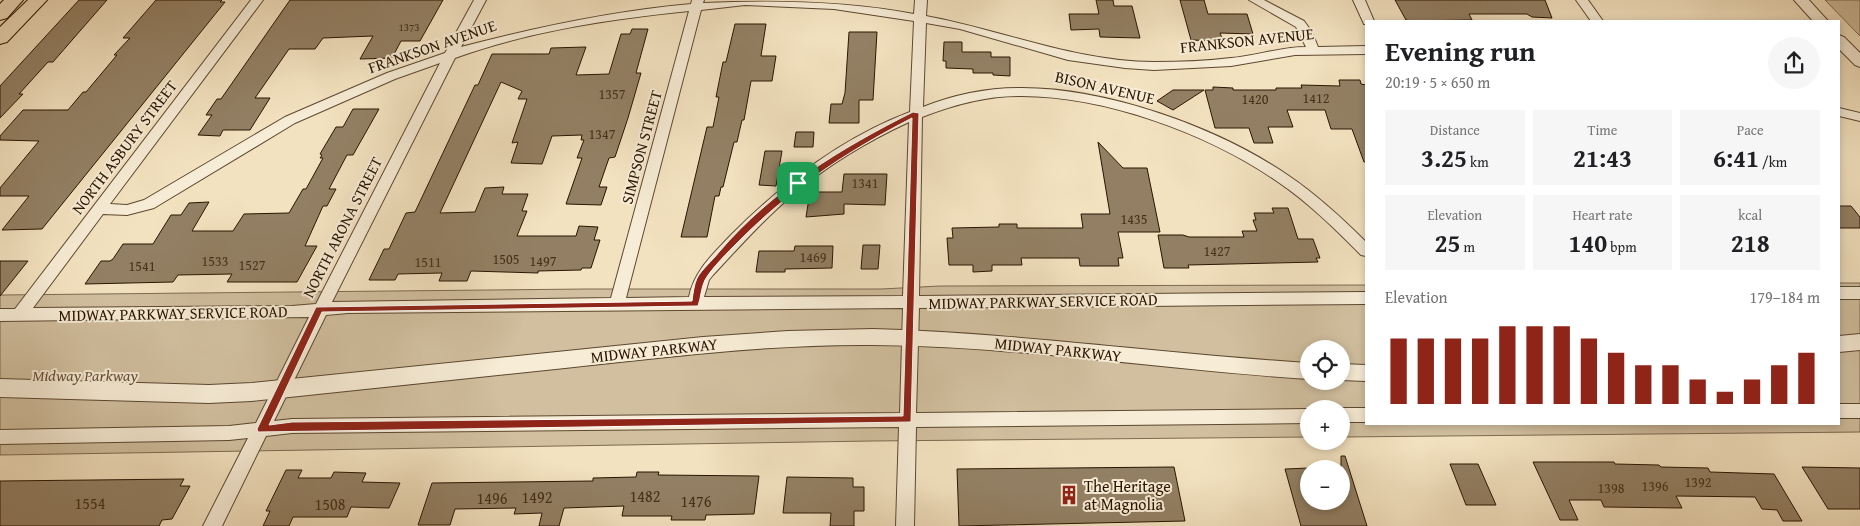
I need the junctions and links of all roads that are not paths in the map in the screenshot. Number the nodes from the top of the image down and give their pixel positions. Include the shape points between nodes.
1 (14, 0) edge
2 (38, 0) edge
3 (256, 0) edge
4 (480, 0) edge
5 (920, 0) edge
6 (1255, 0) edge
7 (1358, 0) edge
8 (1582, 0) edge
9 (1801, 0) edge
10 (698, 3) edge
11 (0, 14) edge
12 (919, 18) junction
13 (1368, 20) edge
14 (1596, 20) edge
15 (1820, 20) edge
16 (0, 38) edge
17 (1840, 41) edge
18 (1313, 50) junction
19 (1365, 50) edge
20 (449, 56) junction
21 (1860, 62) edge
22 (1840, 112) edge
23 (916, 113) junction
24 (1860, 117) edge
25 (100, 210) junction
26 (1365, 250) edge
27 (1840, 293) edge
28 (1860, 293) edge
29 (1365, 298) edge
30 (910, 302) junction
31 (617, 304) junction
32 (695, 304) junction
33 (319, 309) junction
34 (19, 314) junction
35 (0, 315) edge
36 (910, 338) junction
37 (1860, 342) edge
38 (1840, 344) edge
39 (1300, 369) edge
40 (1350, 372) edge
41 (1365, 373) edge
42 (0, 388) edge
43 (280, 389) junction
44 (1840, 411) edge
45 (1860, 411) edge
46 (1365, 415) edge
47 (1300, 416) edge
48 (1350, 416) edge
49 (908, 420) junction
50 (262, 429) junction
51 (0, 437) edge
52 (212, 526) edge
53 (905, 526) edge

1 - 11 main road
2 - 16 main road
3 - 25 street, NORTH ASBURY STREET
4 - 20 street, NORTH ARONA STREET
5 - 12 street
6 - 18 street via 1300,24
7 - 13 street
8 - 14 street
9 - 15 street
10 - 12 street, FRANKSON AVENUE via 810,3
10 - 20 street, FRANKSON AVENUE via 578,21
10 - 31 street, SIMPSON STREET
12 - 18 street, FRANKSON AVENUE via 981,31 1068,56 1125,64 1184,66
12 - 23 street
17 - 21 street
18 - 19 street, FRANKSON AVENUE
20 - 25 street, FRANKSON AVENUE via 391,76 290,120 149,204 127,210
20 - 33 street, NORTH ARONA STREET
22 - 24 street
23 - 26 street, BISON AVENUE via 983,95 1039,91 1090,99 1162,118 1200,132 1264,165 1320,205
23 - 30 street
23 - 32 street, BISON AVENUE via 830,160 762,213 701,279
25 - 34 street, NORTH ASBURY STREET
27 - 28 street
29 - 30 street, MIDWAY PARKWAY SERVICE ROAD
30 - 32 street, MIDWAY PARKWAY SERVICE ROAD
30 - 36 street
31 - 32 street, MIDWAY PARKWAY SERVICE ROAD
31 - 33 street, MIDWAY PARKWAY SERVICE ROAD
33 - 34 street, MIDWAY PARKWAY SERVICE ROAD via 292,312
33 - 43 street, NORTH ARONA STREET
34 - 35 street, MIDWAY PARKWAY SERVICE ROAD
36 - 39 street, MIDWAY PARKWAY via 1030,345 1182,362
36 - 43 street, MIDWAY PARKWAY via 737,342
36 - 49 street
37 - 38 street
40 - 41 street
42 - 43 street, MIDWAY PARKWAY via 209,394
43 - 50 street, NORTH ARONA STREET
44 - 45 street
46 - 48 street
47 - 49 street
49 - 50 street via 292,426
49 - 53 street
50 - 51 street via 229,433
50 - 52 street, NORTH ARONA STREET

